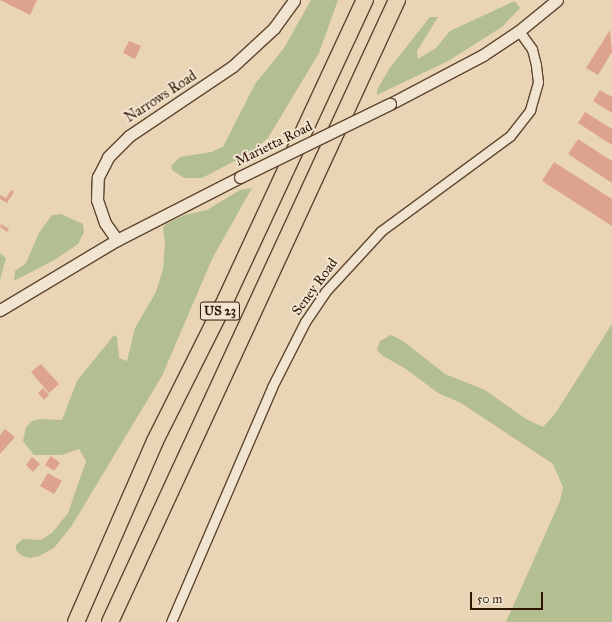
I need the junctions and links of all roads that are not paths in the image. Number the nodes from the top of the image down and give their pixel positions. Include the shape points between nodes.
1 (294, 0) edge
2 (365, 0) edge
3 (397, 0) edge
4 (557, 0) edge
5 (519, 31) junction
6 (117, 240) junction
7 (0, 310) edge
8 (76, 622) edge
9 (110, 622) edge
10 (171, 622) edge

1 - 6 street, Narrows Road via 274,28 254,49 129,136 108,157 98,177 97,200 105,223
2 - 8 highway, US 23 via 226,299 155,441
3 - 9 highway, US 23
4 - 5 street, Marietta Road
5 - 6 street, Marietta Road, bridge via 441,79
5 - 10 street, Seney Road via 532,49 536,65 538,82 530,110 510,136 381,231 325,292 305,322 272,387
6 - 7 street, Marietta Road

